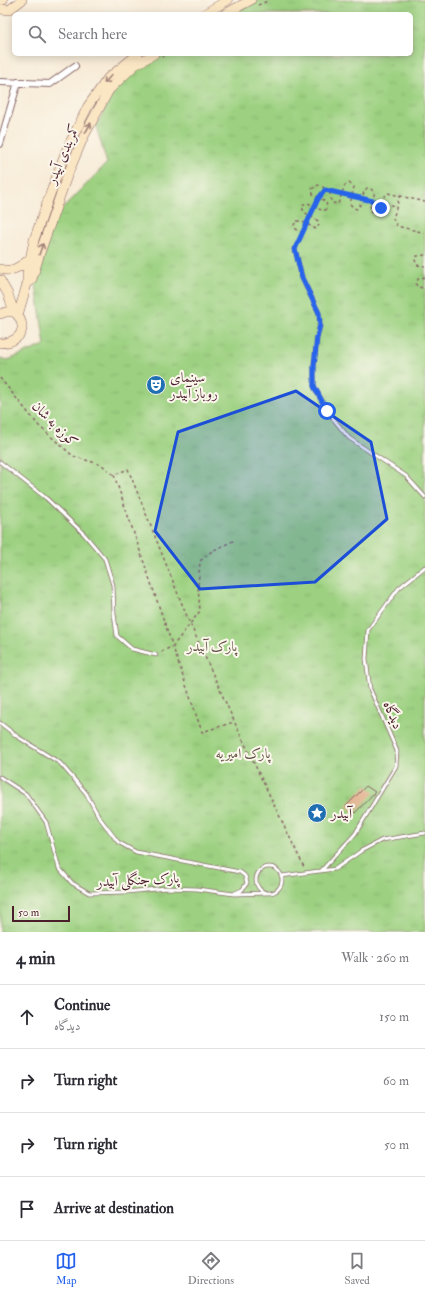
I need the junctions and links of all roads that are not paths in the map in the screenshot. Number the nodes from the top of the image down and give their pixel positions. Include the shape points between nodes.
1 (0, 0) edge
2 (3, 0) edge
3 (22, 0) edge
4 (228, 0) edge
5 (251, 0) edge
6 (0, 9) edge
7 (207, 12) edge
8 (229, 12) edge
9 (136, 56) edge
10 (157, 56) edge
11 (75, 66) dead end
12 (0, 82) edge
13 (18, 82) junction
14 (0, 144) edge
15 (295, 249) road end
16 (30, 259) junction
17 (0, 269) edge
18 (0, 280) edge
19 (27, 284) junction
20 (0, 314) edge
21 (16, 314) junction
22 (0, 343) edge
23 (0, 462) edge
24 (425, 497) edge
25 (425, 567) edge
26 (156, 655) road end
27 (0, 723) edge
28 (0, 777) edge
29 (425, 833) edge
30 (321, 870) junction
31 (281, 876) junction
32 (268, 893) junction
33 (234, 894) junction

1 - 2 main road
3 - 6 main road via 10,10
4 - 7 main road
5 - 8 main road
9 -> 16 main road, کمربندی آبیدر via 108,78 88,106 66,151 34,240
19 -> 10 main road, کمربندی آبیدر via 32,279 67,176 87,130 109,90 135,65
11 - 13 street via 50,84
12 - 13 street
13 - 14 street
15 - 24 lane via 302,278 319,313 314,386 327,411 349,438 406,476
16 - 17 main road via 18,268
16 - 19 main road, کمربندی آبیدر
18 - 21 main road
19 - 21 main road, کمربندی آبیدر
20 - 21 main road
21 - 22 main road via 23,325 19,336 15,340
23 - 26 lane via 46,498 84,534 105,559 113,585 117,636 132,649
25 - 30 lane, دیدگاه via 399,588 368,630 366,659 370,689 397,751 396,766 355,834
27 - 33 lane via 60,763 86,793 99,817 118,842 136,852 240,872 245,876 247,883 242,890
28 - 33 lane, پارک جنگلی آبیدر via 26,794 46,822 59,868 72,883 89,893 166,888
29 - 30 lane via 382,840 335,869
30 - 31 lane
31 - 32 lane via 279,888
31 - 32 lane via 272,868 263,868 257,874 256,883 261,890
32 - 33 lane, پارک جنگلی آبیدر

